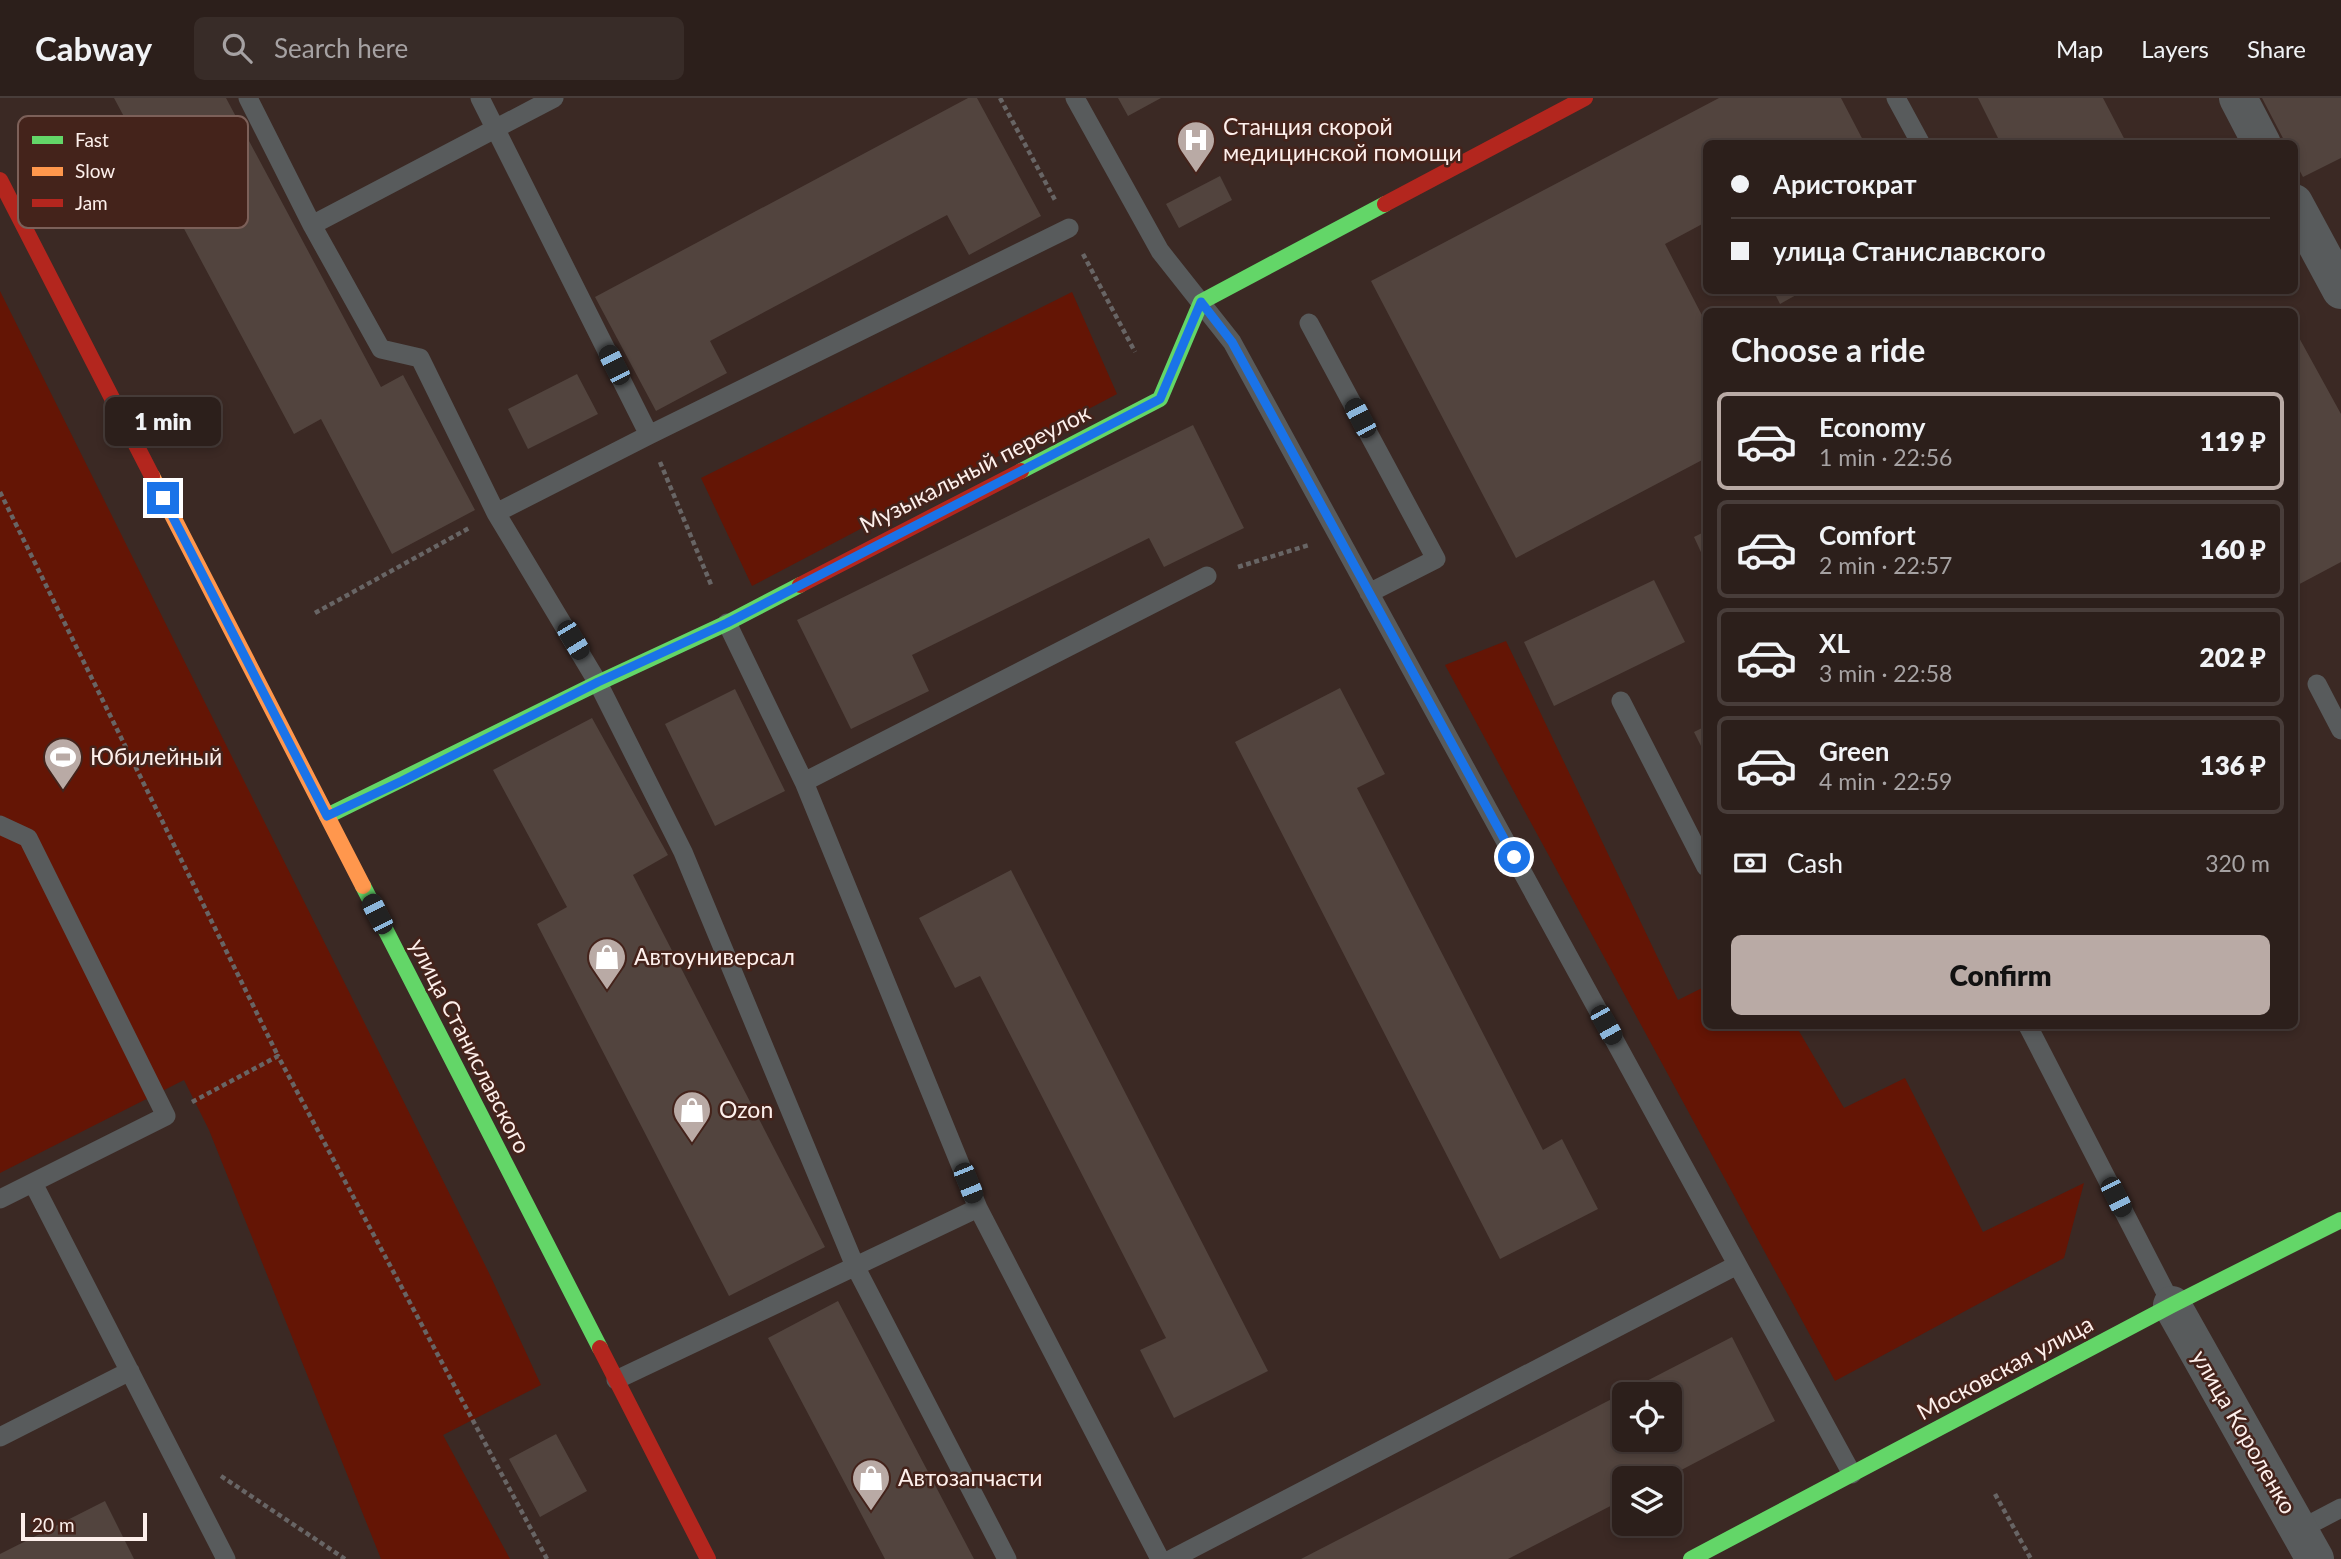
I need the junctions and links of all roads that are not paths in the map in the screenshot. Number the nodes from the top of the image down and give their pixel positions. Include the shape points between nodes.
1 (248, 98) edge
2 (480, 98) edge
3 (554, 98) edge
4 (1075, 98) edge
5 (1585, 98) edge
6 (1896, 98) edge
7 (2238, 98) edge
8 (497, 130) junction
9 (1919, 140) edge
10 (2260, 140) edge
11 (0, 180) edge
12 (2298, 210) edge
13 (18, 215) edge
14 (312, 225) junction
15 (25, 228) edge
16 (1069, 228) dead end
17 (2340, 287) edge
18 (1201, 302) junction
19 (1309, 323) dead end
20 (649, 435) junction
21 (496, 513) junction
22 (1206, 576) road end
23 (1369, 593) junction
24 (727, 623) junction
25 (598, 682) junction
26 (2317, 684) dead end
27 (1621, 701) dead end
28 (2341, 730) edge
29 (804, 782) junction
30 (327, 816) junction
31 (0, 825) edge
32 (1703, 861) edge
33 (2030, 1029) edge
34 (33, 1183) junction
35 (0, 1199) edge
36 (978, 1208) junction
37 (2341, 1220) edge
38 (1737, 1265) junction
39 (855, 1266) junction
40 (2172, 1305) junction
41 (130, 1371) junction
42 (617, 1380) junction
43 (0, 1437) edge
44 (1852, 1474) junction
45 (2341, 1508) edge
46 (2307, 1545) edge
47 (226, 1559) edge
48 (708, 1559) edge
49 (1007, 1559) edge
50 (1160, 1559) edge
51 (1172, 1559) edge
52 (1691, 1559) edge

1 - 14 lane
2 - 8 lane
3 - 8 lane
4 - 18 lane via 1160,251
5 - 18 street
6 - 9 lane
7 - 10 street
8 - 14 lane via 477,136
8 - 20 lane
11 - 13 street, улица Станиславского
12 - 17 street
14 - 21 lane via 381,349 421,358
15 - 30 street, улица Станиславского
16 - 20 lane
18 - 23 lane via 1232,342
18 - 24 street, Музыкальный переулок via 1160,399
19 - 23 lane via 1436,559
20 - 21 lane
21 - 25 lane
22 - 29 lane
23 - 38 lane
24 - 25 street, Музыкальный переулок
24 - 29 lane
25 - 30 street, Музыкальный переулок
25 - 39 lane via 683,852
26 - 28 lane
27 - 32 lane
29 - 36 lane
30 - 42 street, улица Станиславского
31 - 34 lane via 28,838 166,1116
33 - 40 lane
34 - 35 lane
34 - 41 lane
36 - 39 lane
36 - 50 lane
37 - 40 street, Московская улица
38 - 44 lane
38 - 51 lane
39 - 42 lane
39 - 49 lane
40 - 44 street, Московская улица
40 - 46 street, улица Короленко
41 - 43 lane
41 - 47 lane
42 - 48 street, улица Станиславского
44 - 52 street, Московская улица
45 - 46 lane

